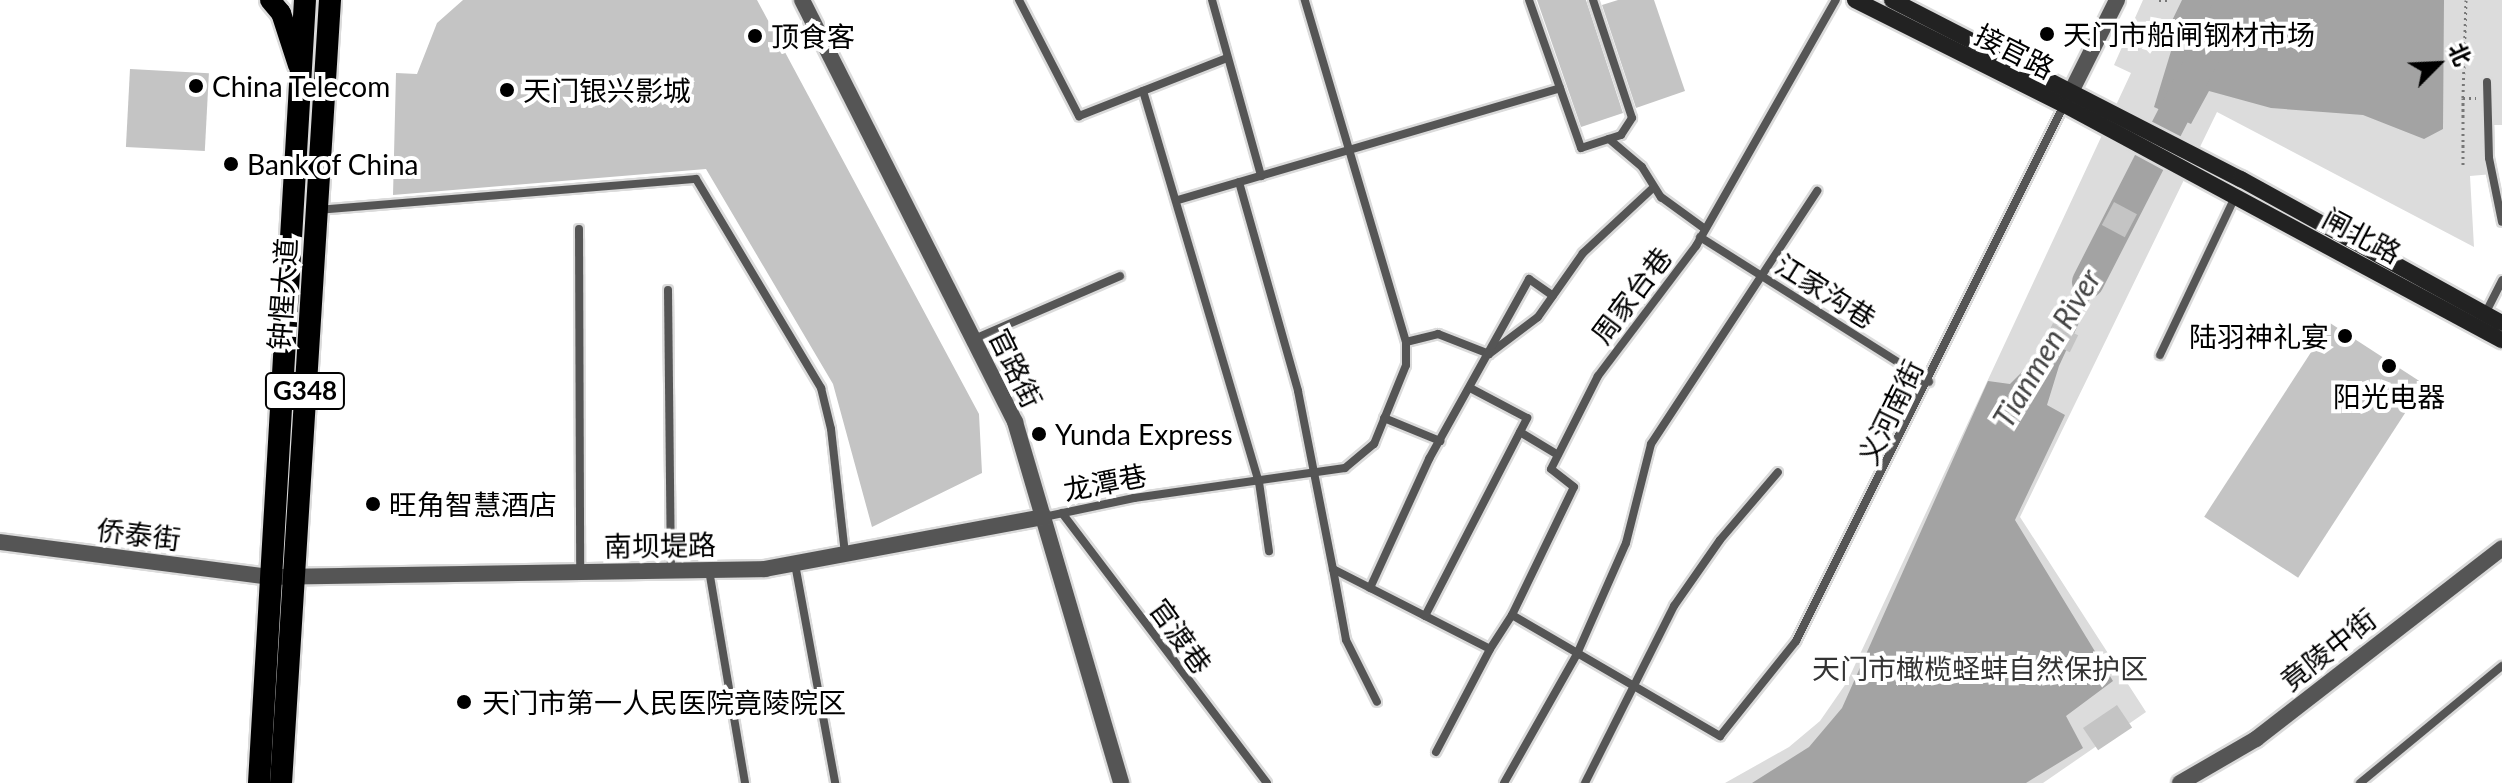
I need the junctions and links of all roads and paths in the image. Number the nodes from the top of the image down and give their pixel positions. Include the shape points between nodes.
1 (270, 0) edge
2 (305, 0) edge
3 (802, 0) edge
4 (1019, 0) edge
5 (1212, 0) edge
6 (1305, 0) edge
7 (1529, 0) edge
8 (1593, 0) edge
9 (1836, 0) edge
10 (1855, 0) edge
11 (1892, 0) edge
12 (2159, 0) edge
13 (2169, 0) edge
14 (2466, 0) edge
15 (2112, 2) edge
16 (335, 5) edge
17 (1227, 58) junction
18 (302, 78) junction
19 (2487, 82) dead end
20 (1560, 88) junction
21 (1143, 91) junction
22 (2068, 98) junction
23 (2463, 98) junction
24 (2487, 99) junction
25 (1609, 139) junction
26 (1349, 150) junction
27 (2463, 165) dead end
28 (2201, 167) junction
29 (1261, 176) junction
30 (1239, 182) junction
31 (1653, 188) junction
32 (1817, 191) dead end
33 (2236, 196) junction
34 (1178, 200) junction
35 (317, 210) junction
36 (2502, 222) edge
37 (579, 229) dead end
38 (1703, 233) junction
39 (1120, 276) dead end
40 (1762, 277) junction
41 (2502, 280) edge
42 (668, 290) dead end
43 (1553, 296) junction
44 (2485, 314) junction
45 (2502, 323) edge
46 (974, 339) junction
47 (2502, 340) edge
48 (1406, 342) junction
49 (1489, 354) junction
50 (2160, 355) dead end
51 (1929, 382) junction
52 (1470, 388) junction
53 (1384, 418) junction
54 (1520, 432) junction
55 (1440, 441) junction
56 (1558, 455) junction
57 (1778, 472) dead end
58 (1318, 474) junction
59 (1259, 482) junction
60 (1062, 513) junction
61 (1044, 517) junction
62 (0, 542) edge
63 (2502, 549) edge
64 (1269, 551) dead end
65 (845, 557) junction
66 (795, 564) junction
67 (1333, 569) junction
68 (709, 570) junction
69 (671, 571) junction
70 (580, 572) junction
71 (282, 577) junction
72 (1370, 588) junction
73 (1512, 615) junction
74 (1425, 616) junction
75 (1490, 649) junction
76 (1577, 654) junction
77 (2502, 666) edge
78 (1636, 689) junction
79 (1377, 702) dead end
80 (1436, 752) dead end
81 (246, 783) edge
82 (259, 783) edge
83 (281, 783) edge
84 (294, 783) edge
85 (745, 783) edge
86 (835, 783) edge
87 (1121, 783) edge
88 (1267, 783) edge
89 (1504, 783) edge
90 (1585, 783) edge
91 (2180, 783) edge
92 (2360, 783) edge

1 - 18 main road via 281,13
2 - 18 highway, 钟惺大道 / G348
3 - 46 street, 官路街
4 - 21 lane via 1079,116
5 - 17 lane
6 - 26 lane
7 - 20 lane
8 - 25 lane via 1632,118 1621,135
9 - 38 lane, 周家台巷
10 - 22 main road, 接官路
11 - 22 main road, 接官路
12 - 13 path
14 - 23 path
15 - 22 street
16 - 35 highway, 钟惺大道 / G348
17 - 21 lane
17 - 29 lane
18 - 71 highway, 钟惺大道 / G348
19 - 24 lane
20 - 25 lane via 1581,148
20 - 26 lane
21 - 34 lane
22 - 28 main road
22 - 51 lane, 义河南街
23 - 24 path
23 - 27 path
24 - 36 lane via 2489,158
25 - 31 lane, 江家沟巷 via 1642,167
26 - 29 lane
26 - 48 lane
28 - 33 main road, 闸北路
28 - 44 main road, 闸北路
29 - 30 lane
30 - 34 lane
30 - 58 lane
31 - 38 lane, 江家沟巷
31 - 43 lane via 1583,253
32 - 40 lane
33 - 47 main road, 闸北路
33 - 50 lane
34 - 59 lane
35 - 65 lane via 696,179 821,388 831,429
35 - 71 highway, 钟惺大道 / G348
37 - 70 lane
38 - 40 lane, 江家沟巷
38 - 56 lane, 周家台巷 via 1598,376
39 - 46 lane
40 - 51 lane, 江家沟巷
40 - 76 lane via 1651,444 1626,543
41 - 44 lane
42 - 69 lane
43 - 49 lane via 1528,326
43 - 49 lane via 1529,279
44 - 45 main road, 闸北路
46 - 61 street, 官路街 via 1015,422
48 - 49 lane via 1438,334
48 - 53 lane, 龙潭巷 via 1406,365
49 - 52 lane
51 - 78 lane, 义河南街 via 1796,641 1720,736
52 - 54 lane via 1527,418
52 - 55 lane
53 - 55 lane
53 - 58 lane, 龙潭巷 via 1363,457
54 - 56 lane
54 - 74 lane
55 - 72 lane
56 - 73 lane via 1551,469 1574,487
57 - 78 lane via 1720,540 1674,606
58 - 59 lane, 龙潭巷
58 - 67 lane
59 - 60 lane, 龙潭巷
59 - 64 lane
60 - 61 lane, 龙潭巷
60 - 88 lane, 官渡巷
61 - 65 street, 南坝堤路
61 - 87 street, 官路街
62 - 71 street, 侨泰街
63 - 91 street, 竟陵中街 via 2256,739
65 - 66 street, 南坝堤路
66 - 68 street, 南坝堤路
66 - 86 lane
67 - 72 lane
67 - 79 lane via 1346,640
68 - 69 street, 南坝堤路
68 - 85 lane
69 - 70 street, 南坝堤路
70 - 71 street, 南坝堤路
71 - 81 highway
71 - 82 highway, 钟惺大道 / G348
71 - 83 highway, 钟惺大道 / G348
71 - 84 highway
72 - 74 lane
73 - 75 lane
73 - 76 lane
74 - 75 lane
75 - 80 lane
76 - 78 lane
76 - 89 lane
77 - 92 lane
78 - 90 lane

